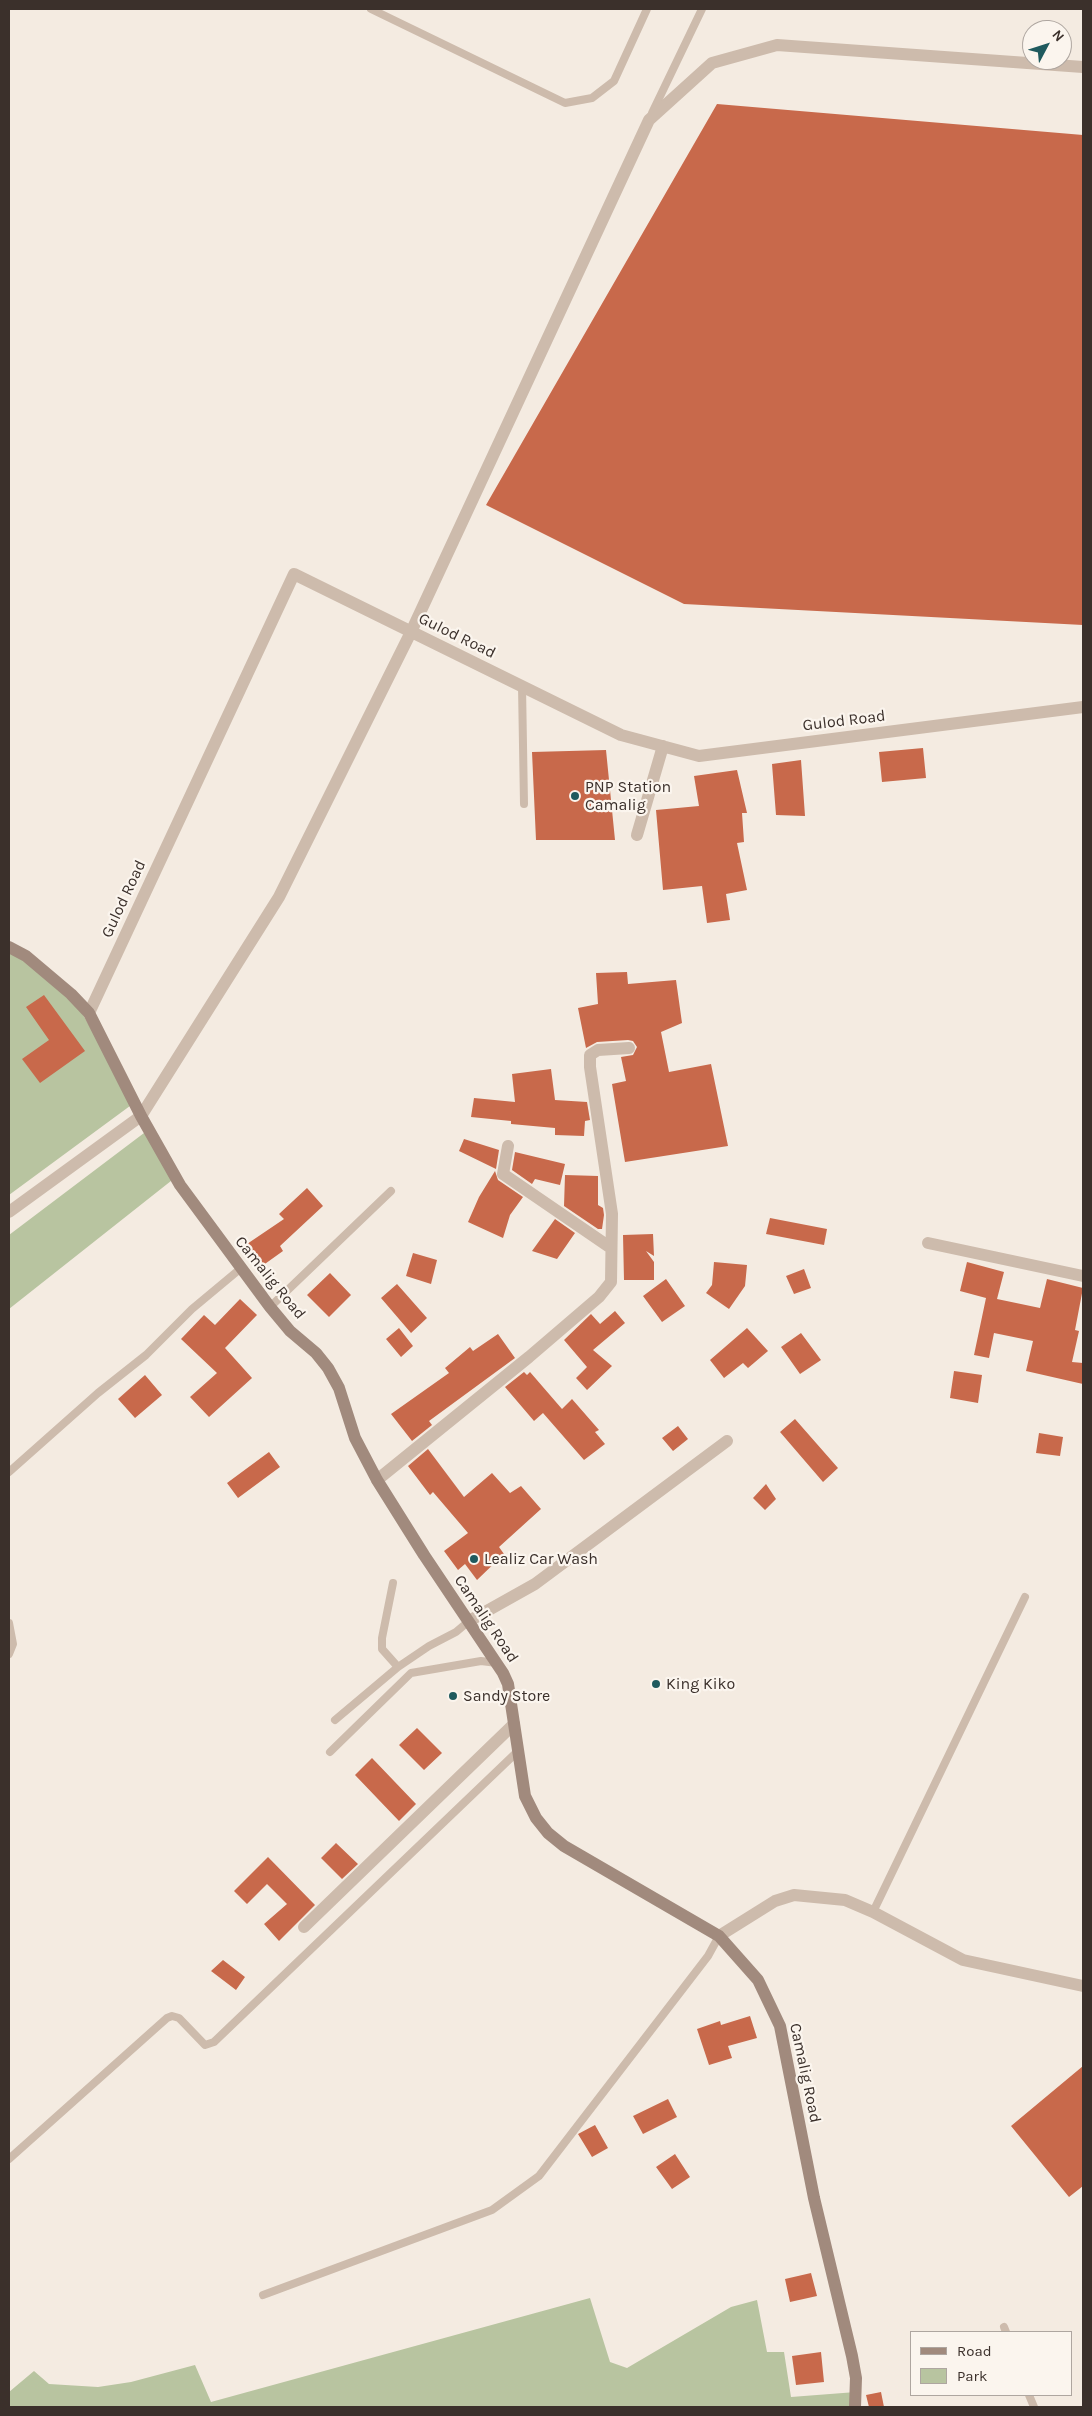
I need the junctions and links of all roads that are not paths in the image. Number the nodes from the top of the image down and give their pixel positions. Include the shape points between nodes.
1 (371, 9) edge
2 (647, 9) edge
3 (702, 9) edge
4 (1083, 67) edge
5 (650, 120) junction
6 (411, 632) junction
7 (522, 686) junction
8 (1083, 707) edge
9 (663, 746) junction
10 (524, 804) dead end
11 (637, 835) dead end
12 (9, 947) edge
13 (88, 1013) junction
14 (629, 1048) dead end
15 (141, 1116) junction
16 (508, 1146) dead end
17 (391, 1192) dead end
18 (9, 1212) edge
19 (928, 1243) dead end
20 (611, 1248) junction
21 (240, 1269) junction
22 (1083, 1276) edge
23 (270, 1307) junction
24 (727, 1441) dead end
25 (9, 1472) edge
26 (377, 1480) junction
27 (393, 1583) dead end
28 (1025, 1597) dead end
29 (469, 1621) junction
30 (9, 1623) edge
31 (9, 1654) edge
32 (498, 1663) junction
33 (398, 1667) junction
34 (335, 1720) dead end
35 (514, 1724) junction
36 (518, 1751) junction
37 (330, 1752) dead end
38 (873, 1912) junction
39 (304, 1928) dead end
40 (719, 1936) junction
41 (1083, 1986) edge
42 (9, 2159) edge
43 (263, 2295) dead end
44 (855, 2407) edge

1 - 2 lane via 565,103 592,98 614,81
3 - 5 lane
4 - 5 street via 777,45 712,63
5 - 6 street
6 - 7 street, Gulod Road
6 - 13 street, Gulod Road via 294,574
6 - 15 street via 279,897
7 - 9 street, Gulod Road via 621,735
7 - 10 lane
8 - 9 street, Gulod Road via 699,756
9 - 11 street
12 - 13 main road, Camalig Road via 26,956
13 - 15 main road, Camalig Road
14 - 20 street via 598,1050 590,1055 612,1214
15 - 18 street
15 - 21 main road, Camalig Road via 180,1185
16 - 20 street via 503,1174
17 - 23 lane
19 - 22 street
20 - 26 street via 611,1282 600,1297
21 - 23 main road, Camalig Road
21 - 25 lane via 192,1309 146,1355
23 - 26 main road, Camalig Road via 328,1368 339,1388 355,1438
24 - 29 street via 535,1584
26 - 29 main road, Camalig Road
27 - 33 lane via 382,1649
28 - 38 lane
29 - 32 main road, Camalig Road
29 - 33 lane
30 - 31 lane via 13,1644
32 - 35 main road, Camalig Road via 508,1684
32 - 37 lane via 481,1661 411,1673
33 - 34 lane
35 - 36 main road, Camalig Road
35 - 39 street
36 - 40 main road, Camalig Road via 526,1796 536,1818 548,1833 564,1846
36 - 42 lane via 214,2042 205,2045 179,2018 167,2018
38 - 40 street via 845,1900 794,1895 775,1901
38 - 41 street via 963,1960
40 - 43 lane via 708,1956 539,2176 492,2210
40 - 44 main road, Camalig Road via 758,1980 780,2026 814,2198 852,2356 856,2378

